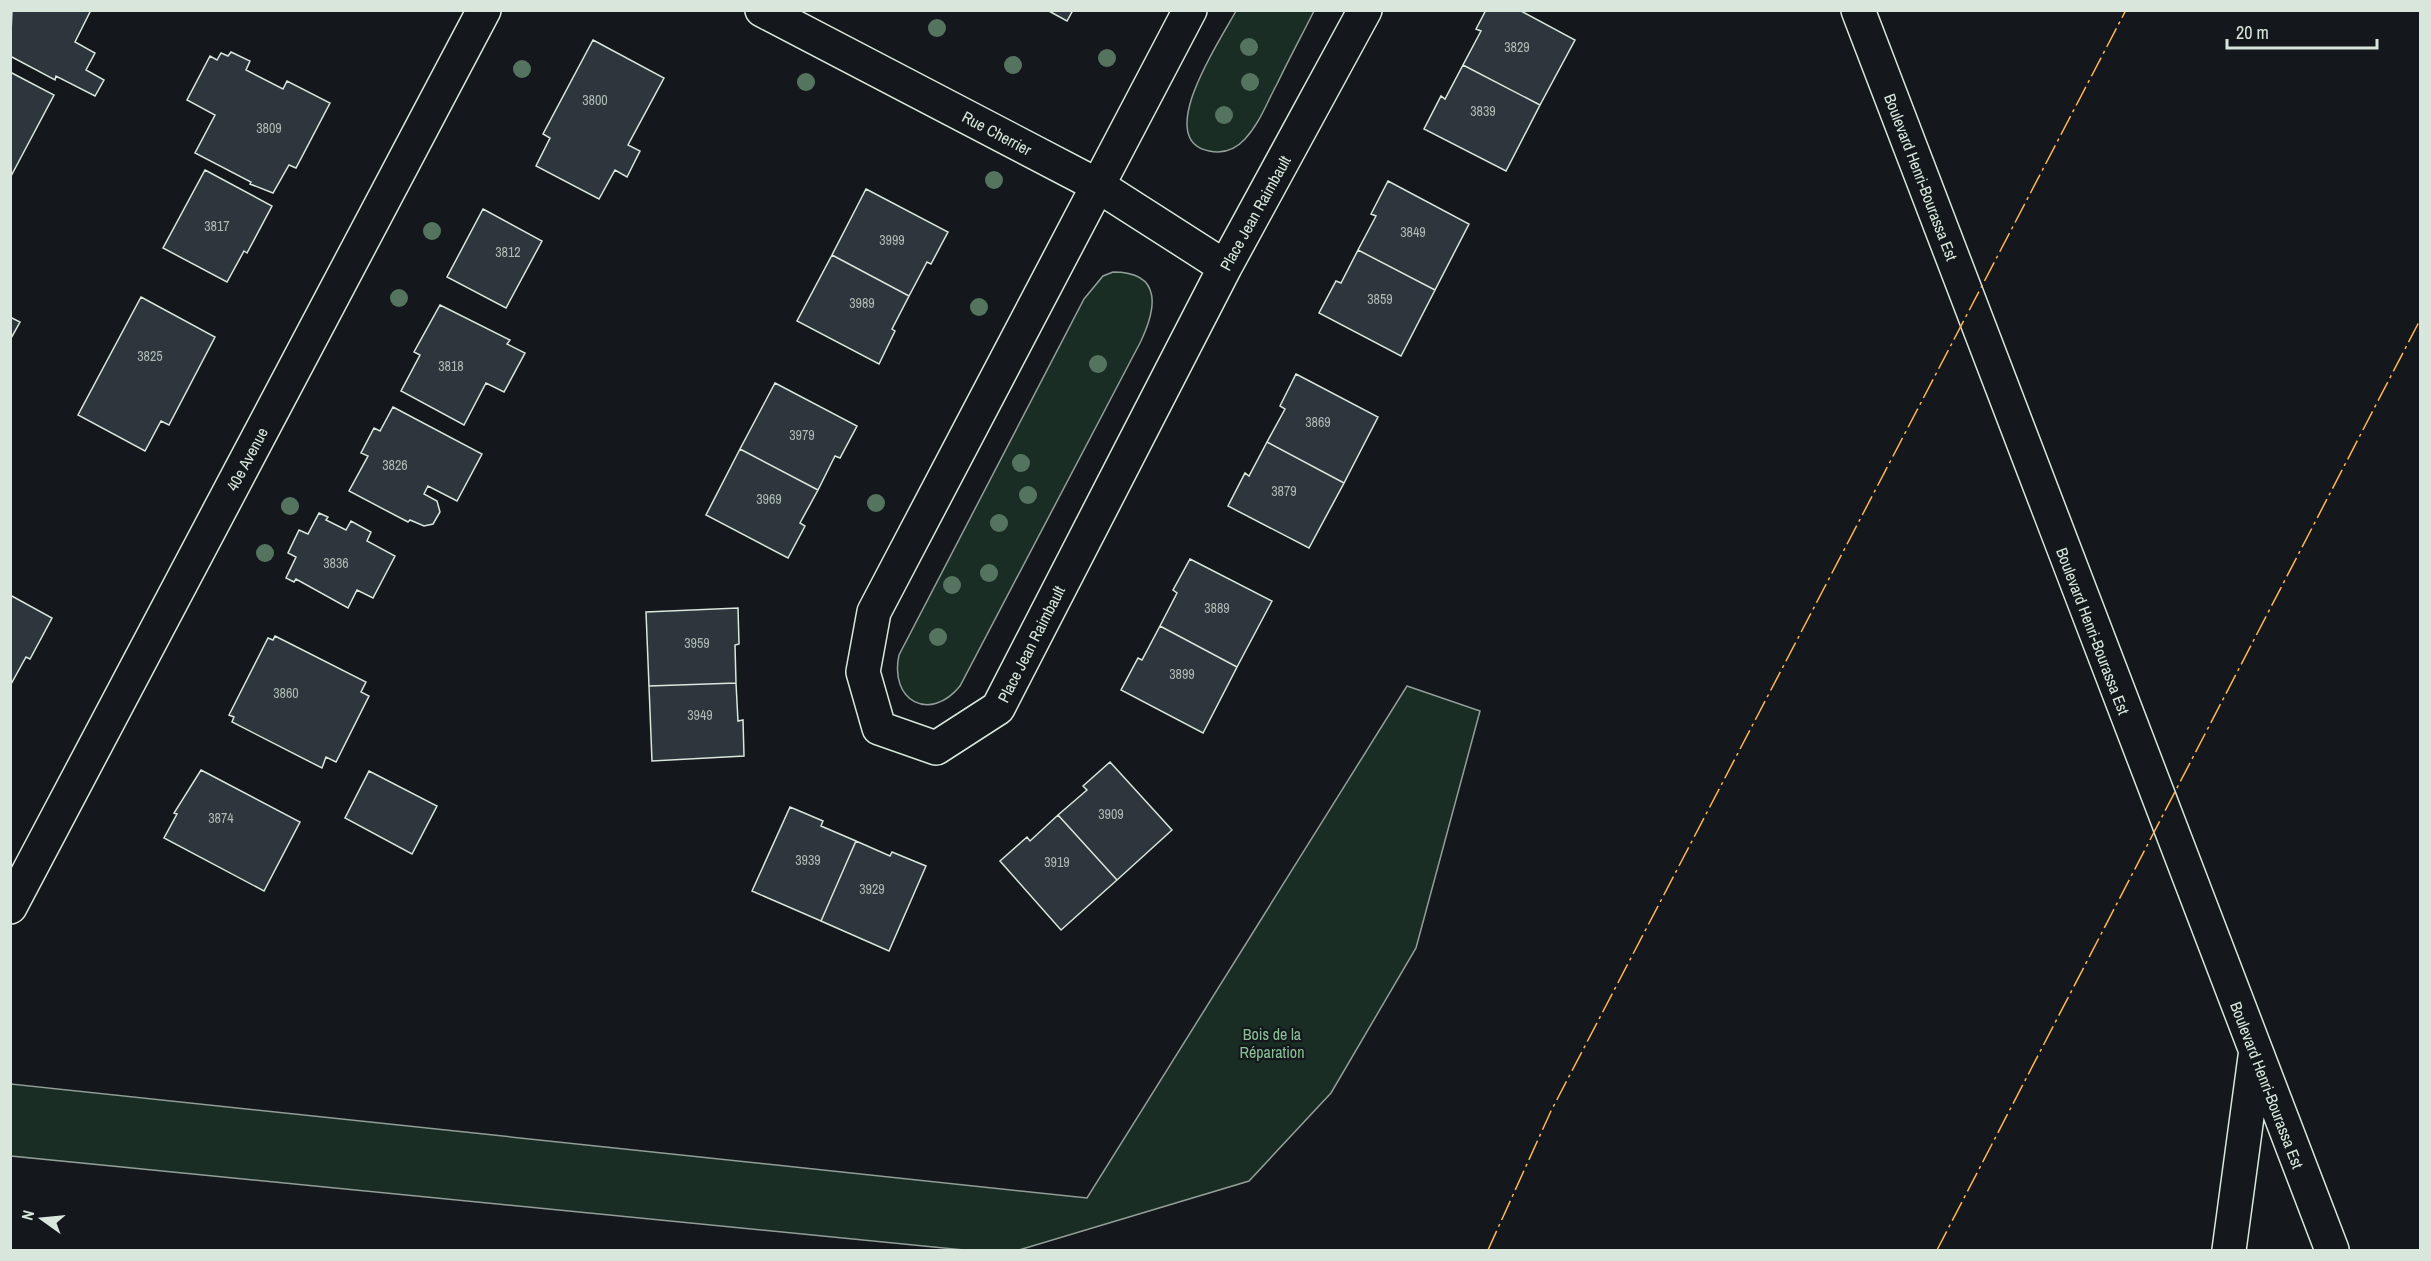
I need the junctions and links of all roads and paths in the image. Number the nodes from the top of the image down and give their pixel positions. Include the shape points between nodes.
1 (484, 10) edge
2 (762, 10) edge
3 (1190, 10) edge
4 (1365, 10) edge
5 (1858, 10) edge
6 (1097, 185) junction
7 (1225, 267) junction
8 (10, 908) edge
9 (2256, 1055) junction
10 (2229, 1251) edge
11 (2332, 1251) edge

1 - 8 street, 40e Avenue
2 - 6 street, Rue Cherrier
3 - 6 street, Place Jean Raimbault
4 - 7 street, Place Jean Raimbault
5 - 9 street, Boulevard Henri-Bourassa Est
6 - 7 street, Rue Cherrier
6 - 7 street, Place Jean Raimbault via 874,612 863,672 879,728 936,748 998,708
9 - 10 street
9 - 11 street, Boulevard Henri-Bourassa Est

